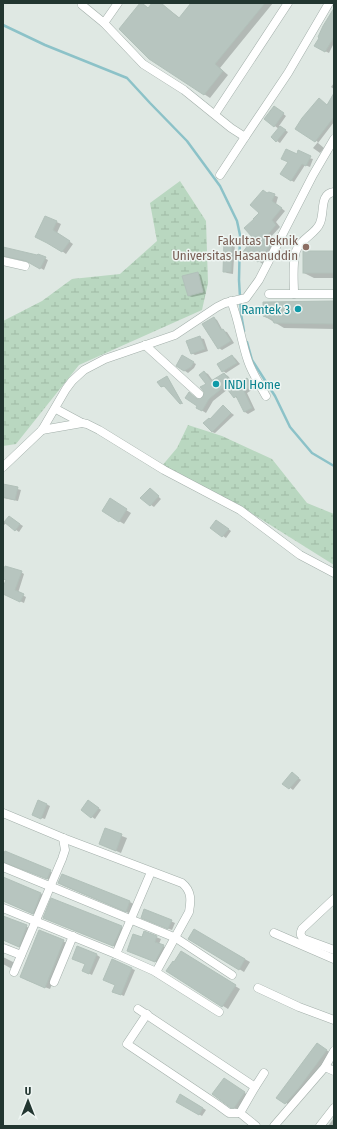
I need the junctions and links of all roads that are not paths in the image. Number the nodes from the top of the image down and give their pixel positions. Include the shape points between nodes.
1 (118, 3) edge
2 (288, 3) edge
3 (329, 3) edge
4 (82, 5) dead end
5 (104, 23) junction
6 (215, 114) junction
7 (245, 137) junction
8 (334, 138) edge
9 (220, 175) dead end
10 (334, 192) edge
11 (3, 261) edge
12 (25, 266) dead end
13 (269, 294) dead end
14 (294, 294) junction
15 (334, 294) edge
16 (237, 300) junction
17 (145, 345) junction
18 (199, 394) dead end
19 (266, 396) dead end
20 (56, 409) junction
21 (82, 423) junction
22 (42, 430) junction
23 (3, 466) edge
24 (334, 573) edge
25 (3, 813) edge
26 (63, 838) junction
27 (3, 867) edge
28 (151, 872) junction
29 (50, 887) junction
30 (334, 899) edge
31 (3, 908) edge
32 (131, 920) junction
33 (35, 921) junction
34 (274, 933) dead end
35 (73, 936) junction
36 (176, 938) junction
37 (3, 948) edge
38 (334, 950) edge
39 (116, 954) junction
40 (21, 955) junction
41 (334, 959) edge
42 (14, 972) dead end
43 (156, 972) junction
44 (232, 975) dead end
45 (54, 982) dead end
46 (258, 988) dead end
47 (138, 1009) dead end
48 (219, 1012) dead end
49 (147, 1014) junction
50 (334, 1020) edge
51 (334, 1052) edge
52 (325, 1067) junction
53 (334, 1071) edge
54 (264, 1073) dead end
55 (255, 1087) junction
56 (334, 1108) edge
57 (240, 1113) junction
58 (256, 1126) edge
59 (274, 1126) edge
60 (320, 1126) edge

1 - 5 street
2 - 6 street
3 - 7 street via 288,73
4 - 5 street
5 - 6 street via 143,64 184,90
6 - 7 street
7 - 9 street
8 - 16 street via 259,280 250,294
10 - 14 street via 326,195 324,199 319,226 296,250
11 - 12 street
13 - 14 street
14 - 15 street
16 - 17 street via 217,307 175,335
16 - 19 street via 237,317 248,362
17 - 18 street
17 - 20 street via 105,359 84,370 72,381
20 - 21 street
20 - 22 street
21 - 22 street
21 - 24 street via 100,430 164,470 240,510 300,555
22 - 23 street
25 - 26 street
26 - 28 street
26 - 29 street via 64,850
27 - 29 street
28 - 32 street
28 - 36 street via 182,883 190,894 189,912
29 - 32 street
29 - 33 street
30 - 38 street via 300,933 304,939
31 - 33 street
32 - 36 street
32 - 39 street
33 - 35 street
33 - 40 street
34 - 41 street
35 - 39 street
35 - 45 street
36 - 43 street
36 - 44 street
37 - 40 street
39 - 43 street
40 - 42 street
43 - 48 street
46 - 50 street
47 - 49 street
49 - 55 street
49 - 57 street via 127,1044 228,1113
51 - 52 street
52 - 53 street
52 - 59 street
54 - 55 street
55 - 57 street
56 - 60 street
57 - 58 street

